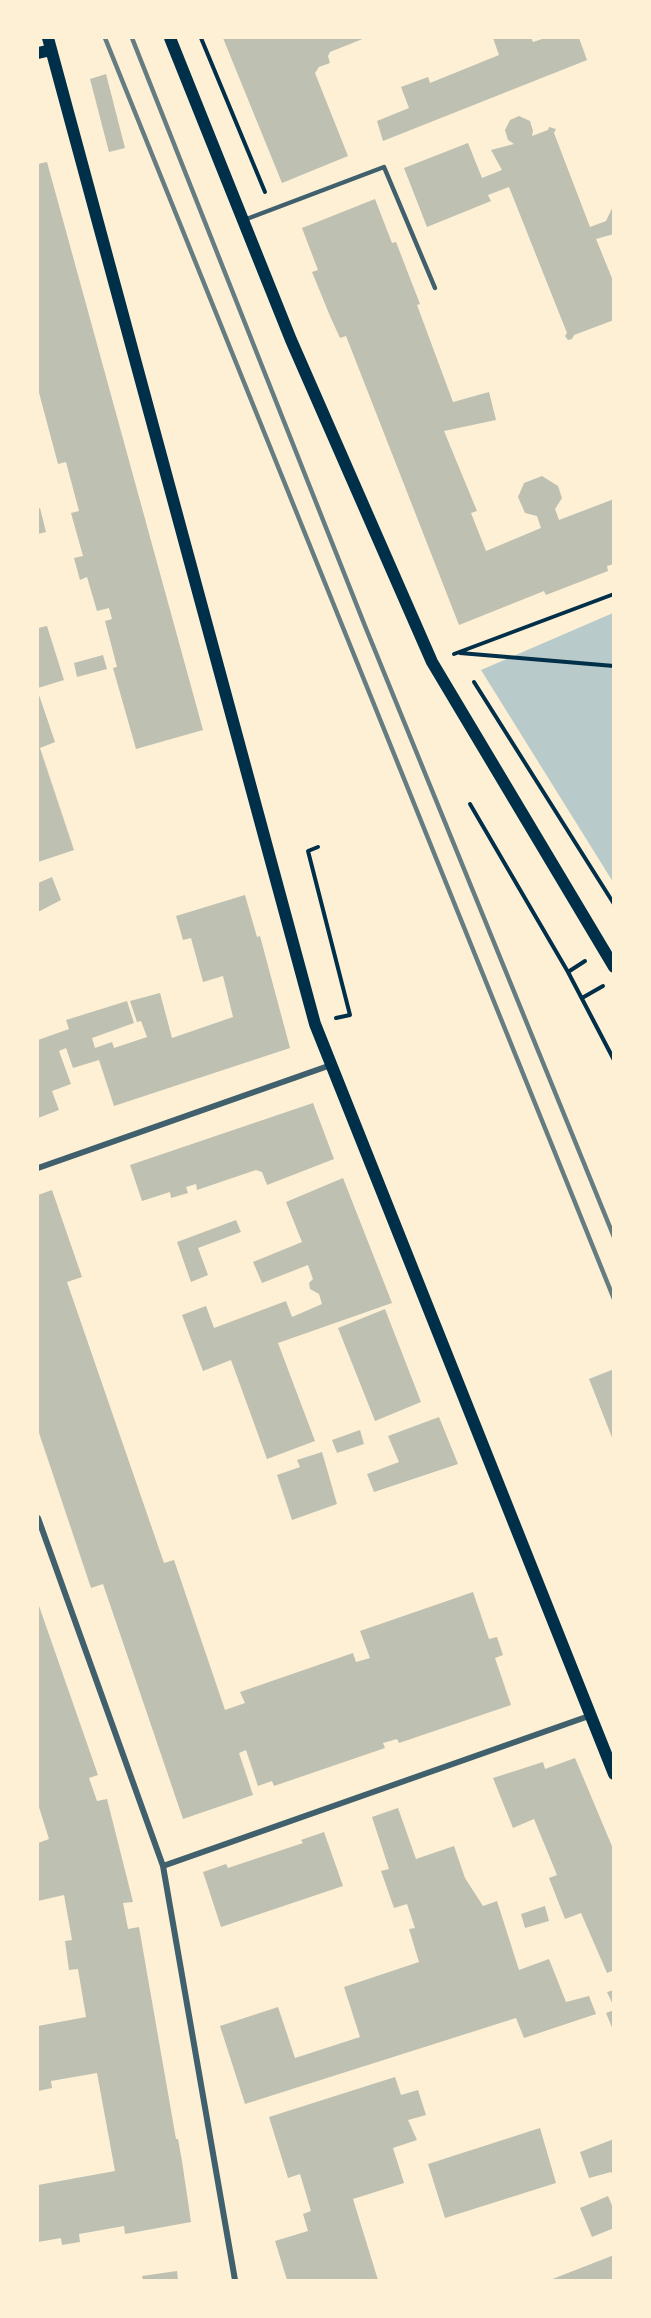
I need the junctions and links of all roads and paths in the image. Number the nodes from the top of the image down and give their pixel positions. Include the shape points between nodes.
1 (48, 38) edge
2 (170, 38) edge
3 (201, 38) edge
4 (51, 50) junction
5 (38, 53) edge
6 (265, 192) dead end
7 (243, 220) junction
8 (435, 288) dead end
9 (614, 594) edge
10 (456, 653) junction
11 (432, 662) junction
12 (462, 662) dead end
13 (614, 666) edge
14 (474, 681) dead end
15 (470, 804) dead end
16 (318, 847) dead end
17 (614, 904) edge
18 (614, 967) edge
19 (606, 984) dead end
20 (582, 998) junction
21 (350, 1015) dead end
22 (614, 1060) edge
23 (331, 1065) junction
24 (38, 1168) edge
25 (38, 1518) edge
26 (589, 1716) junction
27 (614, 1774) edge
28 (163, 1866) junction
29 (235, 2280) edge

1 - 4 main road
2 - 7 main road
3 - 6 path
4 - 5 main road
4 - 23 main road via 315,1024
7 - 8 lane via 384,167
7 - 11 main road via 291,340
9 - 10 path
10 - 11 path
10 - 12 path
10 - 13 path
11 - 18 main road
14 - 17 path
15 - 20 path
16 - 21 path via 308,851
19 - 20 path
20 - 22 path
23 - 24 street
23 - 26 main road
25 - 28 street
26 - 27 main road
26 - 28 street
28 - 29 street

